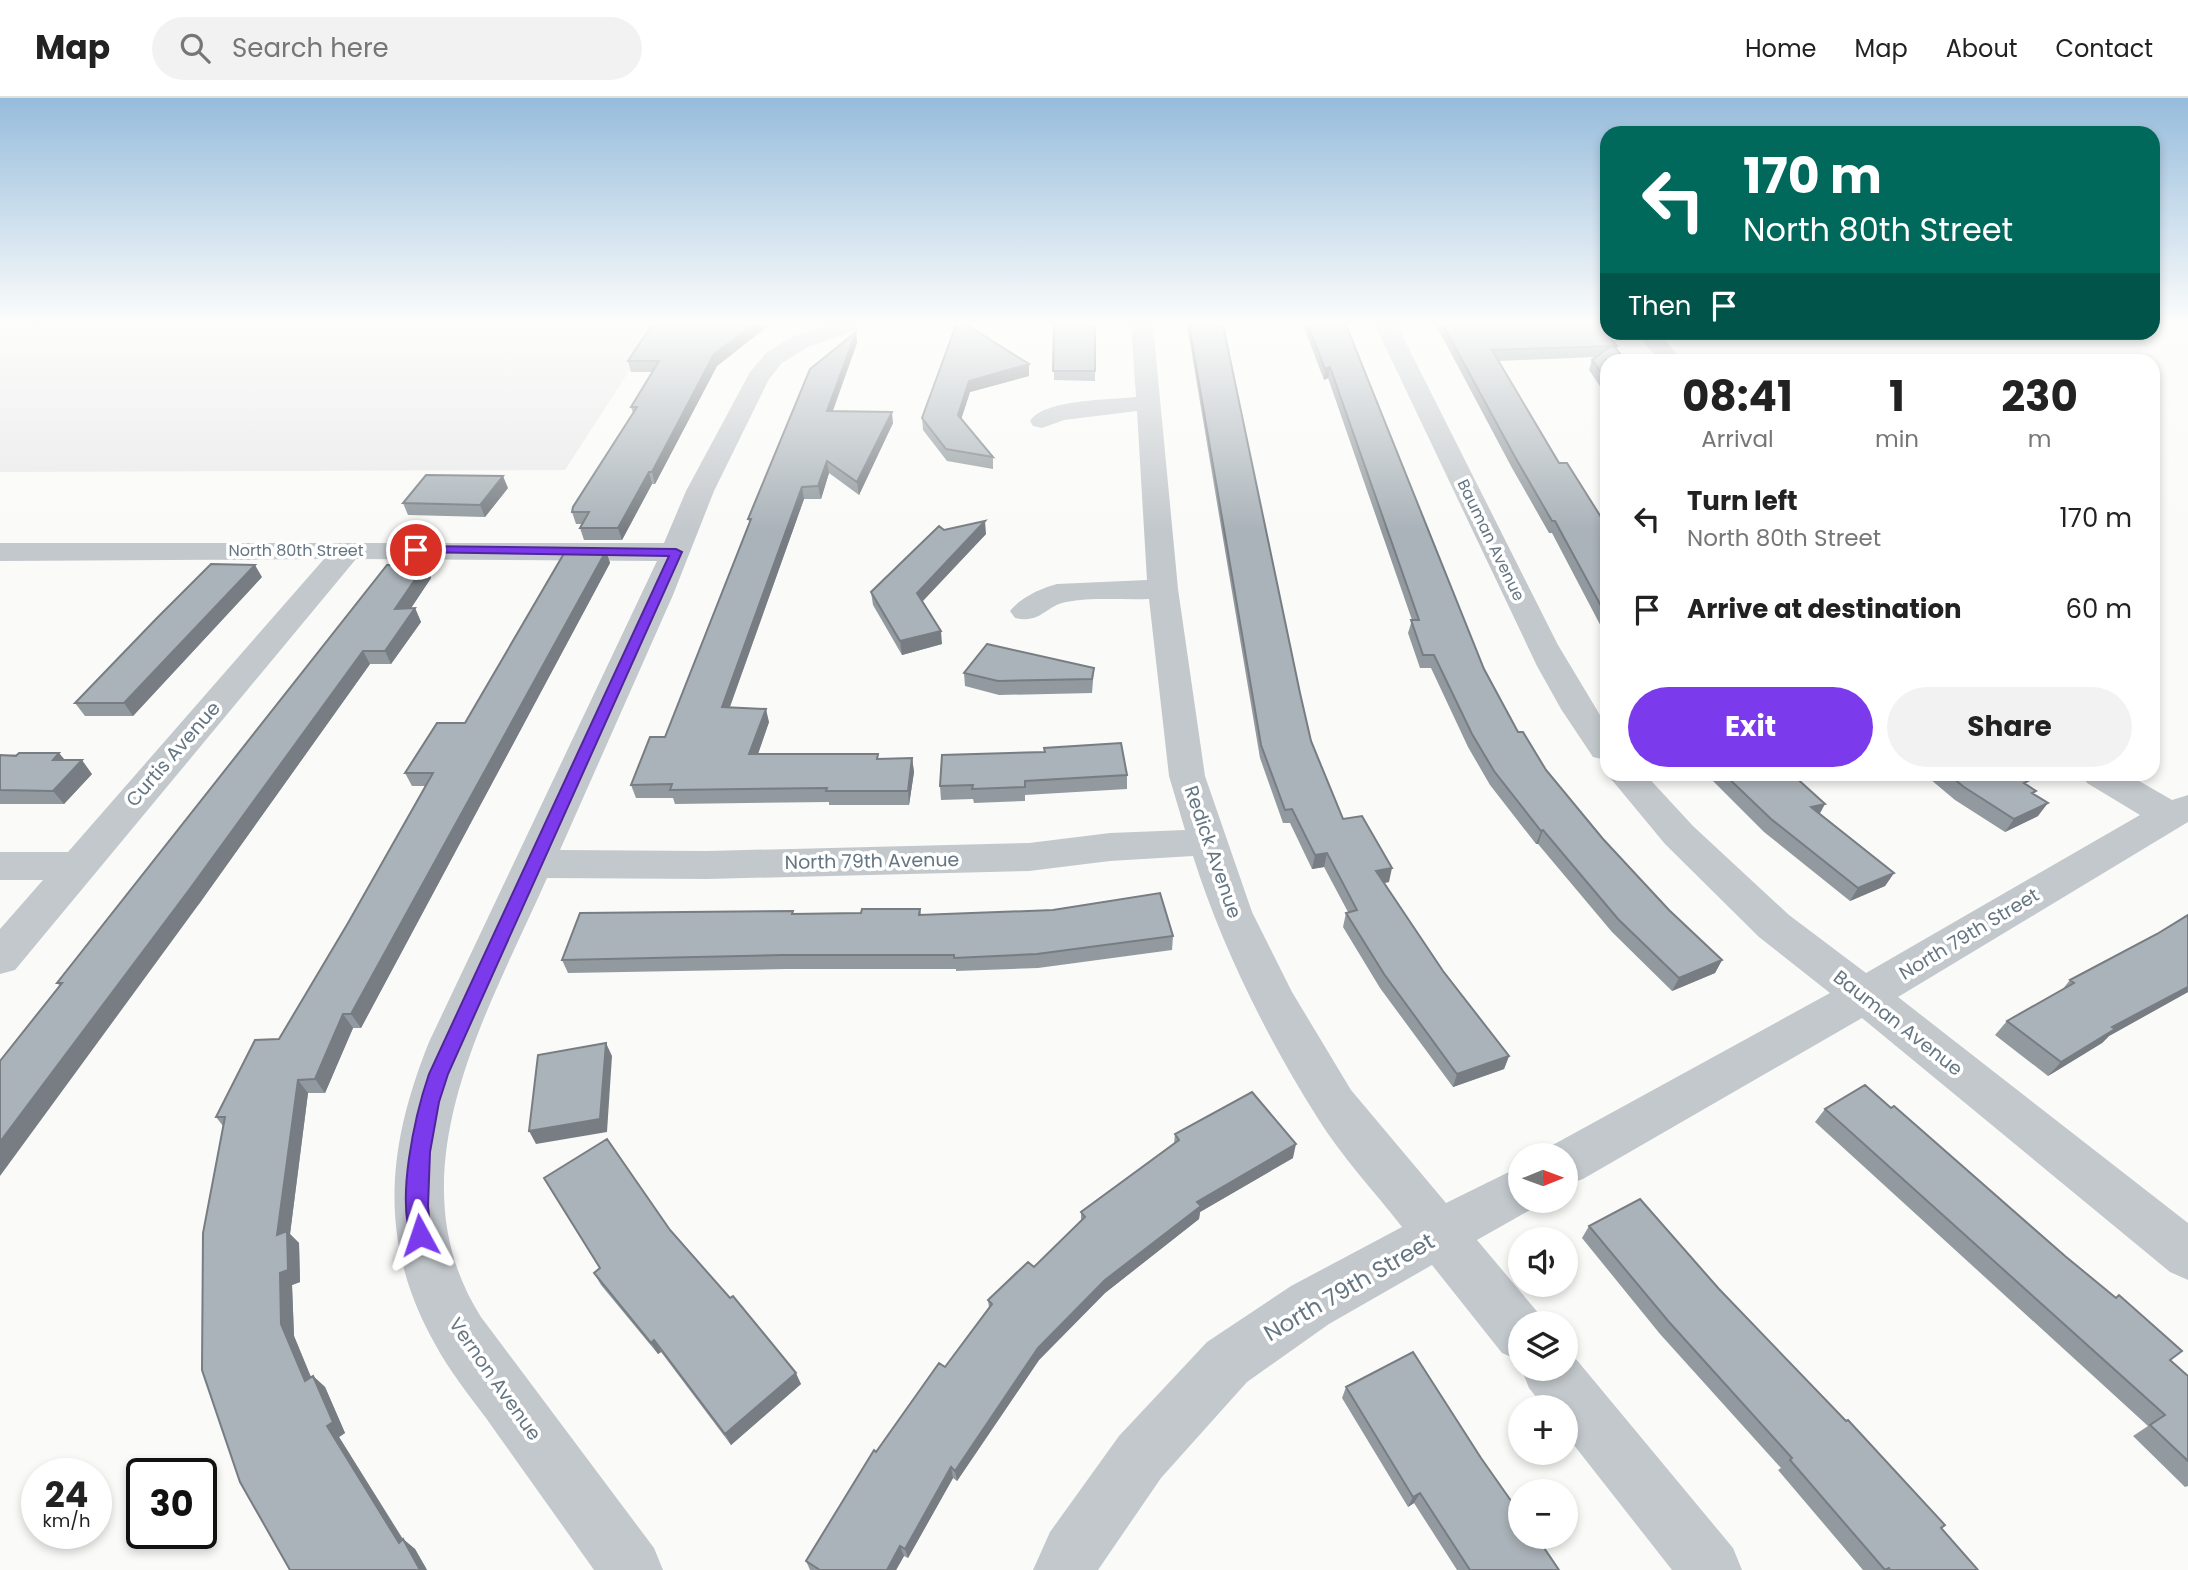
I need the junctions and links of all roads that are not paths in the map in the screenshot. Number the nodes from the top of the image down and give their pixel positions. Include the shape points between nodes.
1 (750, 394) edge
2 (1146, 394) edge
3 (1423, 394) edge
4 (1147, 403) junction
5 (1042, 421) dead end
6 (347, 551) junction
7 (0, 552) edge
8 (676, 552) junction
9 (1163, 589) junction
10 (1026, 611) dead end
11 (1600, 742) edge
12 (1631, 781) edge
13 (2115, 781) edge
14 (2179, 812) edge
15 (1208, 842) junction
16 (535, 864) junction
17 (0, 866) edge
18 (77, 866) junction
19 (0, 958) edge
20 (1863, 996) junction
21 (1578, 1156) edge
22 (1508, 1196) edge
23 (1440, 1234) junction
24 (2188, 1255) edge
25 (1508, 1318) edge
26 (1559, 1381) edge
27 (632, 1570) edge
28 (1064, 1570) edge
29 (1712, 1570) edge

1 - 8 street, Vernon Avenue via 700,491
2 - 4 street, Redick Avenue
3 - 11 street, Bauman Avenue via 1531,621
4 - 5 street via 1058,413
4 - 9 street, Redick Avenue
6 - 7 street, North 80th Street
6 - 8 street, North 80th Street
6 - 18 street, Curtis Avenue
8 - 16 street, Vernon Avenue
9 - 10 street via 1057,593
9 - 15 street, Redick Avenue via 1187,776
12 - 20 street, Bauman Avenue via 1679,835 1774,926
13 - 14 street
14 - 20 street, North 79th Street
15 - 16 street, North 79th Avenue via 1029,857
15 - 23 street, Redick Avenue via 1231,912 1327,1093
16 - 27 street, Vernon Avenue via 429,1102 417,1178 420,1235 436,1286 459,1333
17 - 18 street
18 - 19 street, Curtis Avenue
20 - 21 street, North 79th Street
20 - 24 street, Bauman Avenue
22 - 23 street, North 79th Street
23 - 25 street, Redick Avenue
23 - 28 street, North 79th Street via 1310,1305 1227,1362 1140,1457
26 - 29 street

